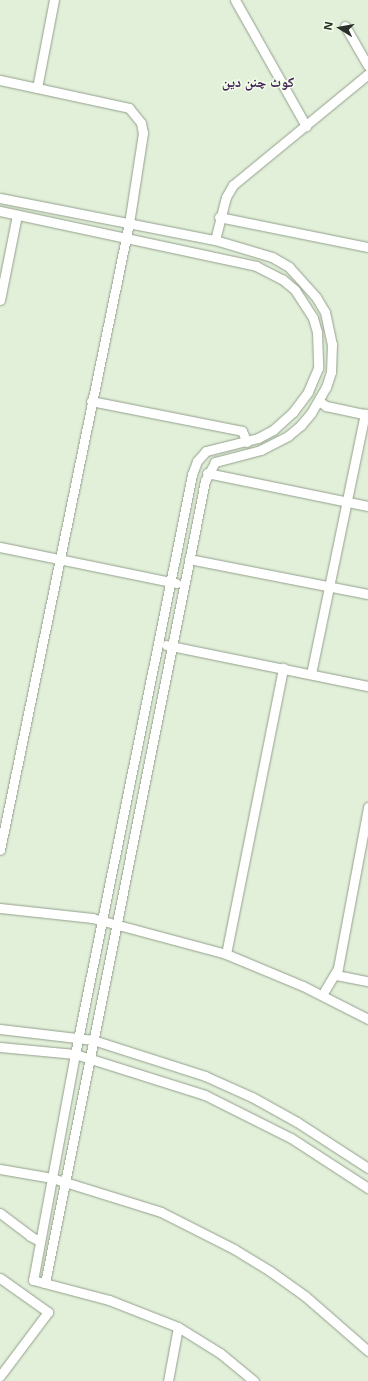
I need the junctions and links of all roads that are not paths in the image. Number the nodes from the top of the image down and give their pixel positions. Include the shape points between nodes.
1 (54, 0) edge
2 (235, 0) edge
3 (345, 26) dead end
4 (368, 66) edge
5 (368, 74) edge
6 (0, 80) edge
7 (37, 88) junction
8 (306, 126) junction
9 (0, 198) edge
10 (0, 211) edge
11 (17, 215) junction
12 (219, 217) junction
13 (129, 224) junction
14 (126, 237) junction
15 (215, 240) junction
16 (368, 247) edge
17 (0, 300) edge
18 (91, 401) junction
19 (319, 401) junction
20 (367, 414) edge
21 (247, 442) junction
22 (207, 473) junction
23 (348, 502) junction
24 (368, 506) edge
25 (0, 547) edge
26 (58, 558) junction
27 (189, 559) junction
28 (171, 582) junction
29 (184, 584) junction
30 (330, 586) junction
31 (368, 594) edge
32 (158, 644) junction
33 (170, 646) junction
34 (283, 668) junction
35 (311, 674) junction
36 (368, 686) edge
37 (368, 807) edge
38 (0, 850) edge
39 (0, 908) edge
40 (103, 921) junction
41 (115, 924) junction
42 (226, 954) junction
43 (336, 975) junction
44 (368, 980) edge
45 (322, 995) junction
46 (368, 1020) edge
47 (0, 1029) edge
48 (78, 1038) junction
49 (93, 1040) junction
50 (0, 1047) edge
51 (75, 1054) junction
52 (90, 1058) junction
53 (368, 1168) edge
54 (0, 1169) edge
55 (52, 1178) junction
56 (66, 1182) junction
57 (368, 1188) edge
58 (0, 1213) edge
59 (40, 1241) junction
60 (0, 1278) edge
61 (45, 1283) junction
62 (178, 1327) junction
63 (368, 1351) edge
64 (0, 1376) edge
65 (168, 1381) edge
66 (254, 1381) edge

1 - 7 street
2 - 8 street
3 - 4 street
5 - 8 street
6 - 7 street
7 - 13 street via 119,104 129,108 136,115 141,123 143,145
8 - 12 street via 233,185
9 - 13 street
10 - 11 street
11 - 14 street
11 - 17 street
12 - 15 street
12 - 16 street
13 - 14 street
13 - 15 street
14 - 18 street
14 - 21 street via 256,266 282,279 306,305 313,318 319,344 318,368 314,381 301,403 283,422
15 - 19 street via 272,257 289,267 316,298 325,312 332,344 331,372
18 - 21 street via 242,432
18 - 26 street
19 - 20 street via 326,406
19 - 22 street via 301,425 288,436 261,450 215,462
20 - 23 street
21 - 28 street via 206,451 197,462
22 - 23 street
22 - 27 street
23 - 24 street
23 - 30 street
25 - 26 street
26 - 28 street
26 - 38 street
27 - 29 street
27 - 30 street
28 - 29 street
28 - 32 street
29 - 33 street
30 - 31 street
30 - 35 street
32 - 33 street
32 - 40 street
33 - 34 street
33 - 41 street
34 - 35 street
34 - 42 street
35 - 36 street
37 - 43 street
39 - 40 street
40 - 41 street
40 - 48 street
41 - 42 street
41 - 49 street
42 - 45 street
43 - 44 street
43 - 45 street
45 - 46 street
47 - 48 street
48 - 49 street
48 - 51 street
49 - 52 street
49 - 53 street via 205,1076 252,1097 336,1146
50 - 51 street
51 - 52 street
51 - 55 street
52 - 56 street
52 - 57 street via 205,1095 291,1138
54 - 55 street
55 - 56 street
55 - 59 street
56 - 61 street
56 - 63 street via 161,1212 234,1249 305,1296
58 - 59 street
59 - 61 street via 33,1280
60 - 64 street via 48,1312
61 - 62 street via 109,1300
62 - 65 street
62 - 66 street via 220,1353

